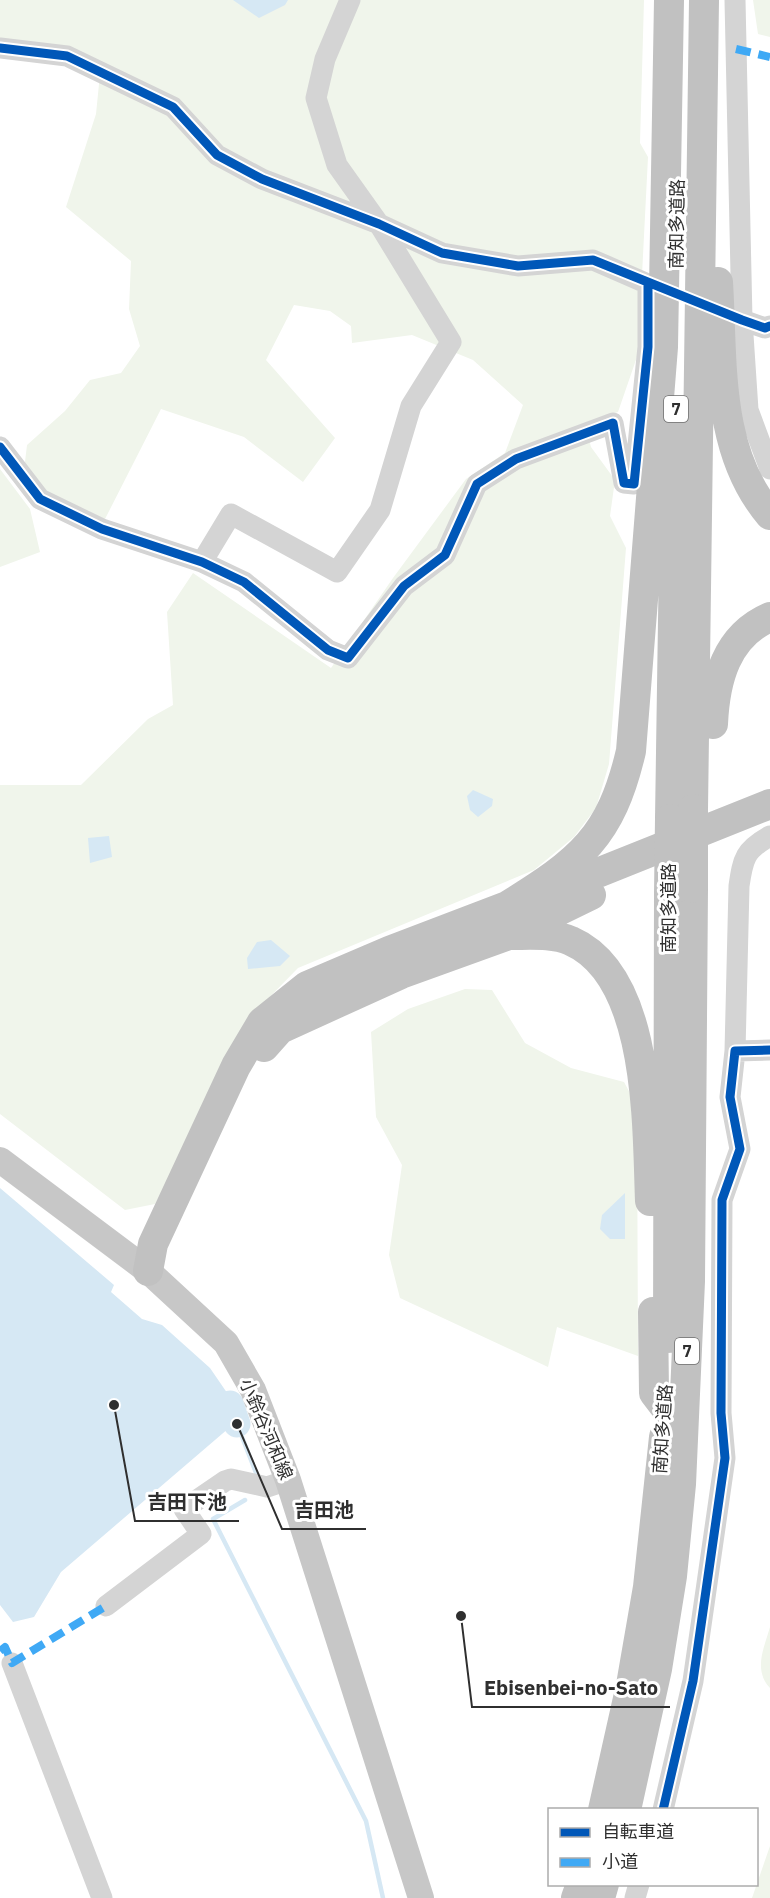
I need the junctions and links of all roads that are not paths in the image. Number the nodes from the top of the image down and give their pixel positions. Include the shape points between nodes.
1 (350, 0) edge
2 (669, 0) edge
3 (680, 0) edge
4 (704, 0) edge
5 (735, 0) edge
6 (0, 48) edge
7 (704, 51) junction
8 (379, 224) junction
9 (742, 320) junction
10 (770, 326) edge
11 (0, 447) edge
12 (770, 469) edge
13 (770, 515) edge
14 (202, 562) junction
15 (770, 617) edge
16 (770, 804) edge
17 (690, 810) junction
18 (770, 818) edge
19 (770, 836) edge
20 (690, 885) junction
21 (508, 921) junction
22 (770, 1050) edge
23 (735, 1051) junction
24 (0, 1160) edge
25 (148, 1271) junction
26 (667, 1410) junction
27 (288, 1480) junction
28 (106, 1606) dead end
29 (12, 1663) dead end
30 (603, 1808) edge
31 (626, 1808) edge
32 (663, 1808) edge
33 (102, 1898) edge
34 (421, 1898) edge

1 - 8 street via 325,59 316,98 337,165
2 - 21 highway via 663,347 631,751 613,812 593,840
3 - 17 highway, 南知多道路 / 7
4 - 7 highway, 南知多道路 / 7
5 - 9 street
6 - 8 street via 67,56 173,107 217,155 262,179
7 - 13 highway via 712,63 724,406 741,468
7 - 17 highway, 南知多道路 / 7
8 - 14 street via 451,342 411,406 380,510 337,572 231,514
8 - 14 street via 442,254 518,266 593,260 648,284 648,346 634,484 624,483 613,423 516,459 477,483 445,555 404,586 348,658 328,650 244,582
9 - 10 street via 765,328
9 - 12 street via 748,410
11 - 14 street via 40,499 102,529
15 - 17 highway via 744,633 718,679
16 - 21 highway via 561,888
17 - 20 highway, 南知多道路 / 7, bridge
18 - 21 highway
19 - 23 street via 753,846 743,860
20 - 26 highway, 南知多道路 / 7
20 - 31 highway, 南知多道路 / 7 via 690,1281 680,1496 657,1669
21 - 25 highway via 307,986 262,1022 236,1066 158,1234
21 - 26 highway via 542,935 570,940 597,958 614,980 629,1011 638,1047 647,1144 654,1394
22 - 23 street
23 - 32 street via 730,1097 740,1149 722,1200 721,1413 725,1458 693,1681
24 - 25 main road, 小鈴谷河和線
25 - 27 main road, 小鈴谷河和線 via 226,1343 253,1390
26 - 30 highway, 南知多道路 / 7 via 648,1587
27 - 28 street via 267,1487 231,1479 218,1483 184,1509 201,1534
27 - 34 main road, 小鈴谷河和線
29 - 33 street

